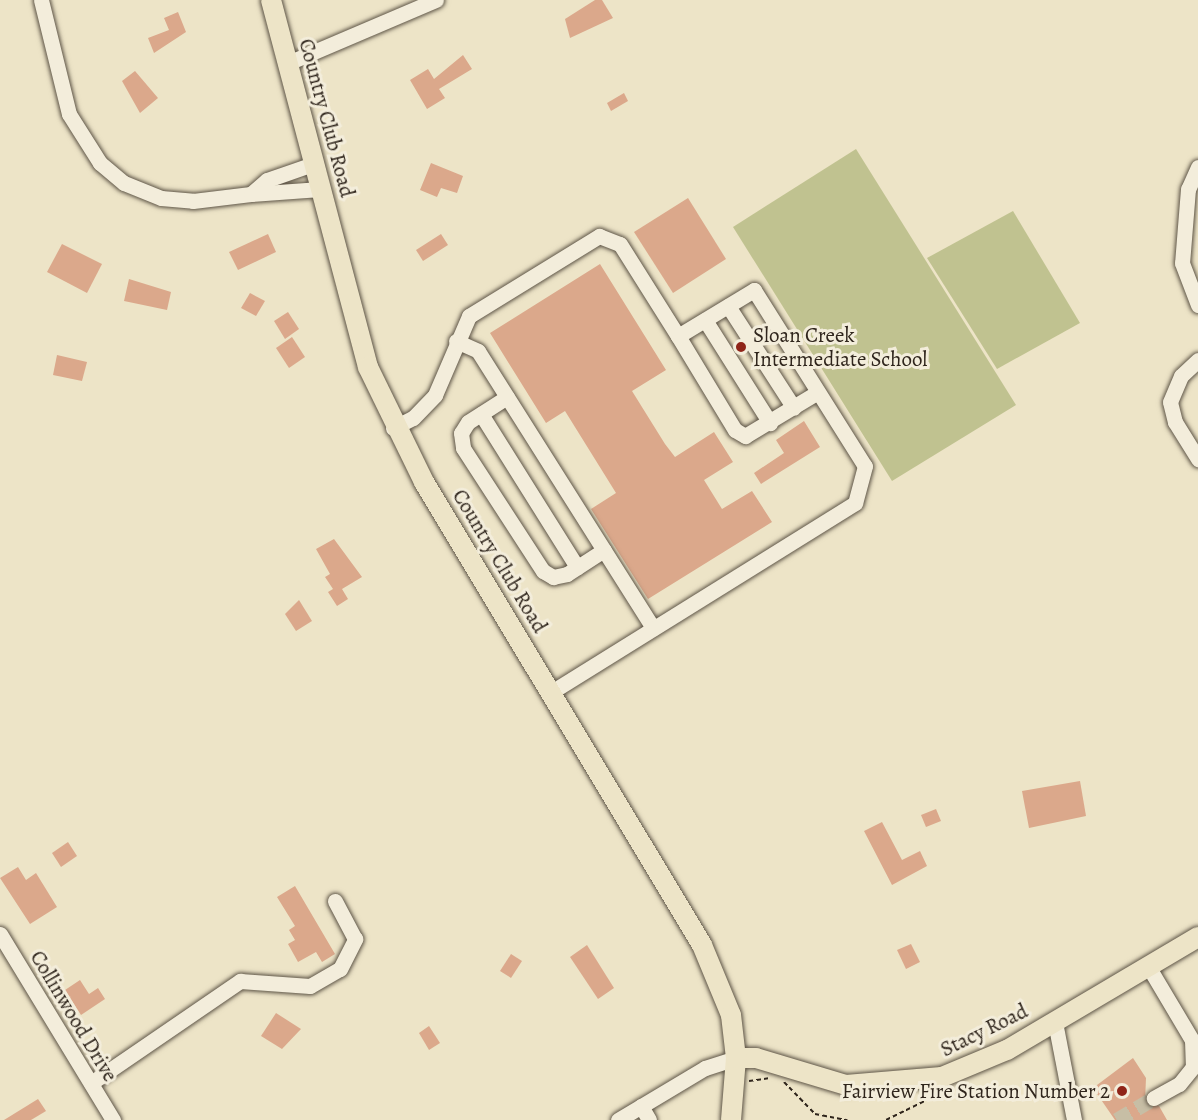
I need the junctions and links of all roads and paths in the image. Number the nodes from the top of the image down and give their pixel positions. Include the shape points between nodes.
1 (41, 0) edge
2 (271, 0) edge
3 (436, 0) edge
4 (288, 63) junction
5 (313, 165) junction
6 (1198, 167) edge
7 (320, 189) junction
8 (251, 194) junction
9 (1198, 305) edge
10 (728, 306) junction
11 (705, 320) junction
12 (678, 336) junction
13 (456, 341) junction
14 (1198, 360) edge
15 (818, 392) junction
16 (507, 397) junction
17 (794, 408) junction
18 (481, 414) junction
19 (770, 423) junction
20 (393, 428) junction
21 (1198, 459) edge
22 (604, 550) junction
23 (577, 567) junction
24 (653, 628) junction
25 (551, 692) junction
26 (334, 902) dead end
27 (0, 934) edge
28 (1198, 936) edge
29 (1148, 966) junction
30 (1055, 1022) junction
31 (736, 1058) junction
32 (735, 1081) junction
33 (90, 1083) junction
34 (1154, 1098) tunnel mouth
35 (641, 1107) junction
36 (113, 1120) edge
37 (618, 1120) edge
38 (649, 1120) edge
39 (730, 1120) edge
40 (847, 1120) edge
41 (1074, 1120) edge

1 - 8 street via 69,114 99,163 124,183 161,198 193,201
2 - 4 main road, Country Club Road
3 - 4 street
4 - 5 main road, Country Club Road
5 - 7 main road, Country Club Road
5 - 8 street via 267,180
6 - 9 street via 1188,189 1182,263
7 - 8 street
7 - 20 main road, Country Club Road via 368,367
10 - 11 street
10 - 15 street via 754,290
10 - 17 street
11 - 12 street
11 - 19 street
12 - 13 street via 620,244 599,236 470,316
12 - 19 street via 735,430 745,436
13 - 16 street via 478,351
13 - 20 street via 435,394 413,418
14 - 21 street via 1181,376 1170,402 1175,423
15 - 17 street
15 - 24 street via 865,466 855,503
16 - 18 street
16 - 22 street
17 - 19 street
18 - 23 street
18 - 23 street via 461,434 463,448 543,571 553,577
20 - 25 main road, Country Club Road
22 - 23 street
22 - 24 street
24 - 25 street
25 - 31 main road, Country Club Road via 702,945 724,992
26 - 33 street via 355,939 340,969 310,986 240,981
27 - 33 street, Collinwood Drive
28 - 29 main road, Stacy Road
29 - 30 main road, Stacy Road
29 - 34 street via 1192,1040 1192,1067 1179,1084
30 - 31 main road, Stacy Road via 975,1065 905,1084 846,1085 756,1058
30 - 41 street
31 - 32 main road, Country Club Road
31 - 35 street via 705,1068
32 - 39 main road, Country Club Road
32 - 40 path via 774,1078 815,1114
33 - 36 street, Collinwood Drive
35 - 37 street
35 - 38 street

